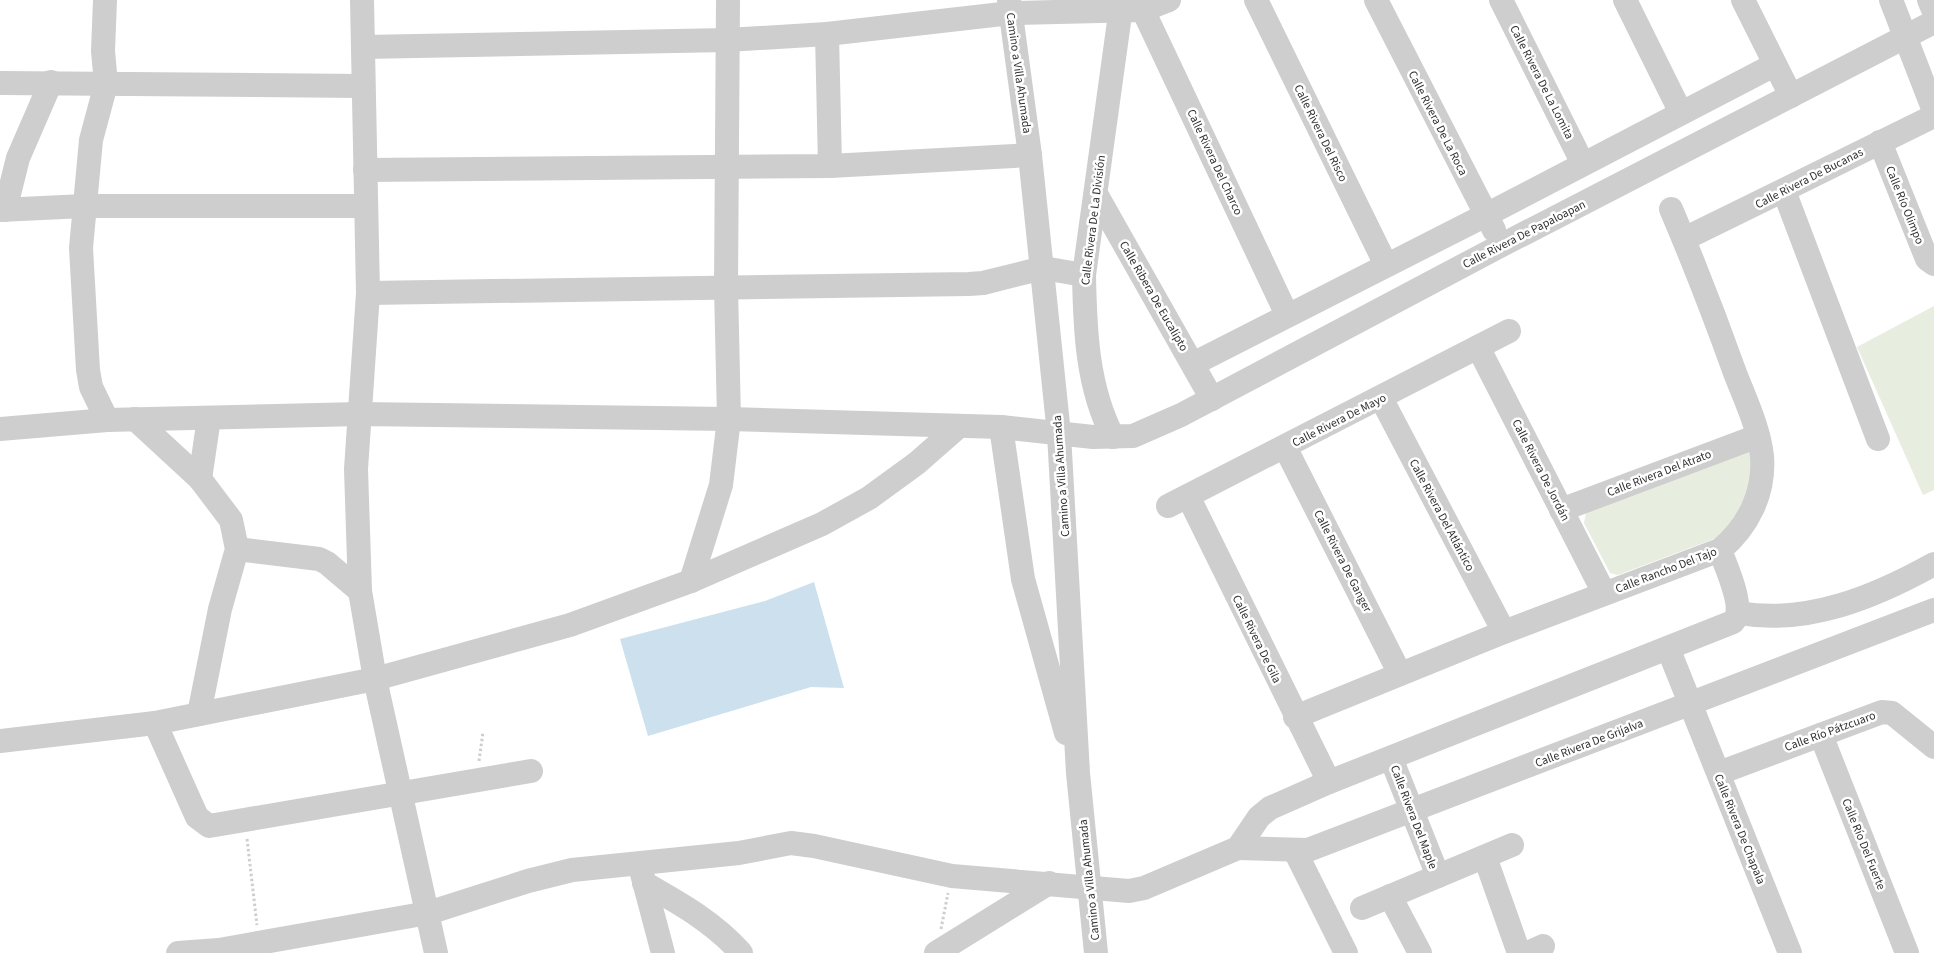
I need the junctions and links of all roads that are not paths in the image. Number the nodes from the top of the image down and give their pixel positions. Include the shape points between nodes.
1 (105, 0) edge
2 (362, 0) edge
3 (728, 0) edge
4 (963, 0) edge
5 (1169, 0) edge
6 (1256, 0) edge
7 (1376, 0) edge
8 (1501, 0) edge
9 (1625, 0) edge
10 (1743, 0) edge
11 (1891, 0) edge
12 (1929, 0) edge
13 (1010, 7) edge
14 (1129, 7) edge
15 (1934, 12) edge
16 (981, 17) junction
17 (1934, 22) edge
18 (827, 34) junction
19 (1906, 37) junction
20 (727, 40) junction
21 (363, 47) junction
22 (1774, 65) junction
23 (51, 82) junction
24 (0, 84) edge
25 (106, 84) junction
26 (363, 86) junction
27 (1791, 96) junction
28 (1934, 111) edge
29 (1681, 112) junction
30 (1934, 116) edge
31 (1880, 142) junction
32 (1030, 155) junction
33 (1583, 164) junction
34 (830, 166) junction
35 (728, 168) junction
36 (365, 170) junction
37 (1784, 191) junction
38 (1096, 194) junction
39 (84, 206) junction
40 (365, 206) junction
41 (1671, 209) dead end
42 (2, 210) edge
43 (1486, 215) junction
44 (1684, 239) junction
45 (1502, 245) junction
46 (1934, 264) edge
47 (1386, 266) junction
48 (1043, 268) junction
49 (1084, 275) junction
50 (726, 287) junction
51 (368, 293) junction
52 (1287, 315) junction
53 (1508, 331) dead end
54 (1478, 348) junction
55 (1193, 364) junction
56 (1381, 398) junction
57 (1212, 399) junction
58 (360, 414) junction
59 (209, 418) junction
60 (135, 419) junction
61 (729, 419) junction
62 (107, 420) junction
63 (958, 427) junction
64 (1001, 427) junction
65 (0, 429) edge
66 (1059, 434) junction
67 (1758, 436) junction
68 (1113, 437) junction
69 (1878, 439) dead end
70 (1285, 448) junction
71 (200, 478) junction
72 (1178, 501) joint
73 (1561, 510) junction
74 (236, 549) junction
75 (1720, 550) junction
76 (1934, 564) edge
77 (691, 580) junction
78 (360, 591) junction
79 (1604, 593) junction
80 (1934, 610) edge
81 (1739, 613) junction
82 (1504, 632) junction
83 (1668, 648) junction
84 (1400, 674) junction
85 (376, 679) junction
86 (1690, 704) junction
87 (199, 714) junction
88 (1295, 717) junction
89 (156, 723) junction
90 (1820, 735) junction
91 (0, 741) edge
92 (1934, 746) edge
93 (1391, 758) junction
94 (531, 771) dead end
95 (1078, 773) junction
96 (1719, 773) junction
97 (1329, 782) junction
98 (401, 793) junction
99 (1411, 812) junction
100 (1512, 845) dead end
101 (1238, 848) junction
102 (1296, 851) junction
103 (1485, 857) junction
104 (642, 873) junction
105 (1438, 876) junction
106 (1049, 883) junction
107 (1090, 887) junction
108 (1390, 896) junction
109 (1362, 908) dead end
110 (428, 913) junction
111 (219, 952) edge
112 (178, 953) edge
113 (436, 953) edge
114 (663, 953) edge
115 (741, 953) edge
116 (936, 953) edge
117 (1096, 953) edge
118 (1346, 953) edge
119 (1420, 953) edge
120 (1519, 953) edge
121 (1790, 953) edge
122 (1907, 953) edge

1 - 25 street via 103,51
2 - 21 street
3 - 20 street
4 - 16 street
5 - 14 street
6 - 47 street, Calle Rivera Del Risco
7 - 43 street, Calle Rivera De La Roca
8 - 33 street, Calle Rivera De La Lomita
9 - 29 street
10 - 22 street
11 - 19 street
12 - 15 street
13 - 14 street via 1039,14
13 - 16 street
13 - 32 street, Camino a Villa Ahumada
14 - 38 street, Calle Rivera De La División
14 - 52 street, Calle Rivera Del Charco
16 - 18 street
17 - 19 street, Calle Rivera De Papaloapan
18 - 20 street
18 - 34 street
19 - 27 street, Calle Rivera De Papaloapan
19 - 28 street
20 - 21 street
20 - 35 street
21 - 26 street
22 - 27 street
22 - 29 street
23 - 24 street
23 - 25 street
23 - 42 street via 18,158
25 - 26 street
25 - 39 street via 91,140
26 - 36 street
27 - 45 street, Calle Rivera De Papaloapan
29 - 33 street
30 - 31 street, Calle Rivera De Bucanas
31 - 37 street, Calle Rivera De Bucanas
31 - 46 street, Calle Río Olimpo via 1927,259
32 - 34 street
32 - 48 street, Camino a Villa Ahumada
33 - 43 street
34 - 35 street
35 - 36 street
35 - 50 street
36 - 40 street
37 - 44 street, Calle Rivera De Bucanas
37 - 69 street
38 - 49 street, Calle Rivera De La División
38 - 55 street, Calle Ribera De Eucalipto
39 - 40 street
39 - 42 street
39 - 62 street via 81,248 88,370 91,387
40 - 51 street
41 - 44 street, Calle Rancho Del Tajo
43 - 45 street, Calle Rivera De La Roca
43 - 47 street
44 - 67 street, Calle Rancho Del Tajo
45 - 57 street, Calle Rivera De Papaloapan
47 - 52 street
48 - 49 street
48 - 50 street via 969,284
48 - 66 street, Camino a Villa Ahumada
49 - 68 street, Calle Rivera De La División via 1085,315 1095,389
50 - 51 street
50 - 61 street
51 - 58 street
52 - 55 street
53 - 54 street, Calle Rivera De Mayo
54 - 56 street, Calle Rivera De Mayo
54 - 73 street, Calle Rivera De Jordán
55 - 57 street, Calle Ribera De Eucalipto
56 - 70 street, Calle Rivera De Mayo
56 - 82 street, Calle Rivera Del Atlántico
57 - 68 street, Calle Rivera De Papaloapan via 1133,436
58 - 59 street, Calle Rivera De Papaloapan
58 - 61 street, Calle Rivera De Papaloapan
58 - 78 street via 356,469
59 - 60 street, Calle Rivera De Papaloapan
59 - 71 street
60 - 62 street, Calle Rivera De Papaloapan
60 - 71 street
61 - 63 street, Calle Rivera De Papaloapan
61 - 77 street via 721,485
62 - 65 street, Calle Rivera De Papaloapan
63 - 64 street, Calle Rivera De Papaloapan
63 - 77 street via 917,463 869,498 822,524
64 - 66 street, Calle Rivera De Papaloapan
64 - 95 street via 1032,620
66 - 68 street, Calle Rivera De Papaloapan
66 - 95 street, Camino a Villa Ahumada
67 - 73 street, Calle Rivera Del Atrato
67 - 75 street, Calle Rancho Del Tajo via 1762,457 1754,506 1736,537
70 - 72 street, Calle Rivera De Mayo
70 - 84 street, Calle Rivera De Ganger
71 - 74 street via 227,512
72 - 88 street, Calle Rivera De Gila
73 - 79 street, Calle Rivera De Jordán
74 - 78 street via 319,559
74 - 87 street
75 - 79 street, Calle Rancho Del Tajo
75 - 81 street
76 - 81 street via 1900,583 1809,614 1759,617
77 - 85 street via 570,625
78 - 85 street
79 - 82 street, Calle Rancho Del Tajo
80 - 86 street, Calle Rivera De Grijalva
81 - 83 street via 1733,622
82 - 84 street, Calle Rancho Del Tajo
83 - 86 street, Calle Rivera De Chapala
83 - 93 street
84 - 88 street, Calle Rancho Del Tajo
85 - 87 street
85 - 98 street
86 - 96 street, Calle Rivera De Chapala
86 - 99 street, Calle Rivera De Grijalva
87 - 89 street
88 - 97 street, Calle Rivera De Gila
89 - 91 street
89 - 98 street via 197,817 215,826
90 - 92 street, Calle Río Pátzcuaro via 1887,712
90 - 96 street, Calle Río Pátzcuaro
90 - 122 street, Calle Río Del Fuerte
93 - 97 street
93 - 99 street, Calle Rivera Del Maple
94 - 98 street
95 - 107 street, Camino a Villa Ahumada
96 - 121 street, Calle Rivera De Chapala
97 - 101 street via 1270,808 1259,817
98 - 110 street
99 - 102 street, Calle Rivera De Grijalva via 1308,850
99 - 105 street, Calle Rivera Del Maple
100 - 103 street, Calle Rivera Del Maple
101 - 102 street, Calle Rivera De Grijalva
101 - 107 street via 1144,888 1130,891
102 - 118 street
103 - 105 street, Calle Rivera Del Maple
103 - 120 street
104 - 106 street via 790,843 952,876
104 - 110 street via 572,870
104 - 114 street
104 - 115 street via 728,938
105 - 108 street, Calle Rivera Del Maple
106 - 107 street
106 - 116 street
107 - 117 street, Camino a Villa Ahumada
108 - 109 street, Calle Rivera Del Maple
108 - 119 street
110 - 111 street
110 - 113 street
111 - 112 street

